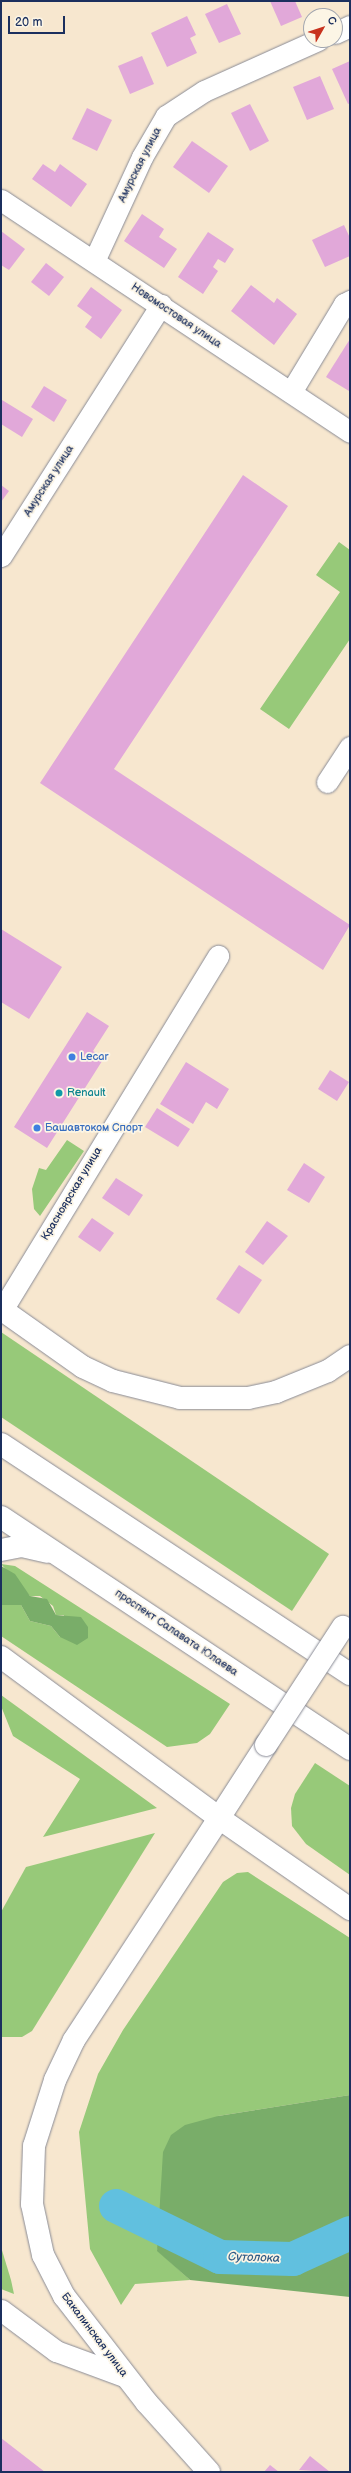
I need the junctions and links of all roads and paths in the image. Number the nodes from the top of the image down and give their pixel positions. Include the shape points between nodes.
1 (303, 47) edge
2 (1, 200) edge
3 (94, 261) junction
4 (350, 301) edge
5 (161, 305) junction
6 (291, 392) junction
7 (350, 432) edge
8 (1, 556) edge
9 (350, 747) edge
10 (327, 782) dead end
11 (218, 956) dead end
12 (1, 1310) edge
13 (350, 1356) edge
14 (1, 1438) edge
15 (1, 1444) edge
16 (41, 1470) junction
17 (1, 1517) edge
18 (1, 1550) edge
19 (58, 1555) junction
20 (346, 1621) edge
21 (1, 1657) edge
22 (350, 1674) edge
23 (350, 1749) edge
24 (219, 1818) junction
25 (350, 1909) edge
26 (1, 2310) edge
27 (124, 2376) junction
28 (209, 2472) edge

1 - 3 street, Амурская улица via 204,91 166,116 142,157
2 - 3 street, Новомостовая улица
3 - 5 street, Новомостовая улица
4 - 6 street via 344,304
5 - 6 street, Новомостовая улица
5 - 8 street, Амурская улица
6 - 7 street, Новомостовая улица
9 - 10 street
11 - 12 street, Красноярская улица
12 - 13 main road via 89,1370 113,1382 180,1398 220,1400 276,1392 328,1371
14 - 16 main road
15 - 16 main road
16 - 22 main road
17 - 19 main road, проспект Салавата Юлаева
18 - 19 main road via 22,1546
19 - 23 main road, проспект Салавата Юлаева
20 - 24 main road, Бакалинская улица, bridge
21 - 24 main road
24 - 25 main road
24 - 27 main road, Бакалинская улица via 90,2012 55,2080 34,2146 32,2204 43,2255 64,2296
26 - 27 street via 56,2351
27 - 28 main road, Бакалинская улица

